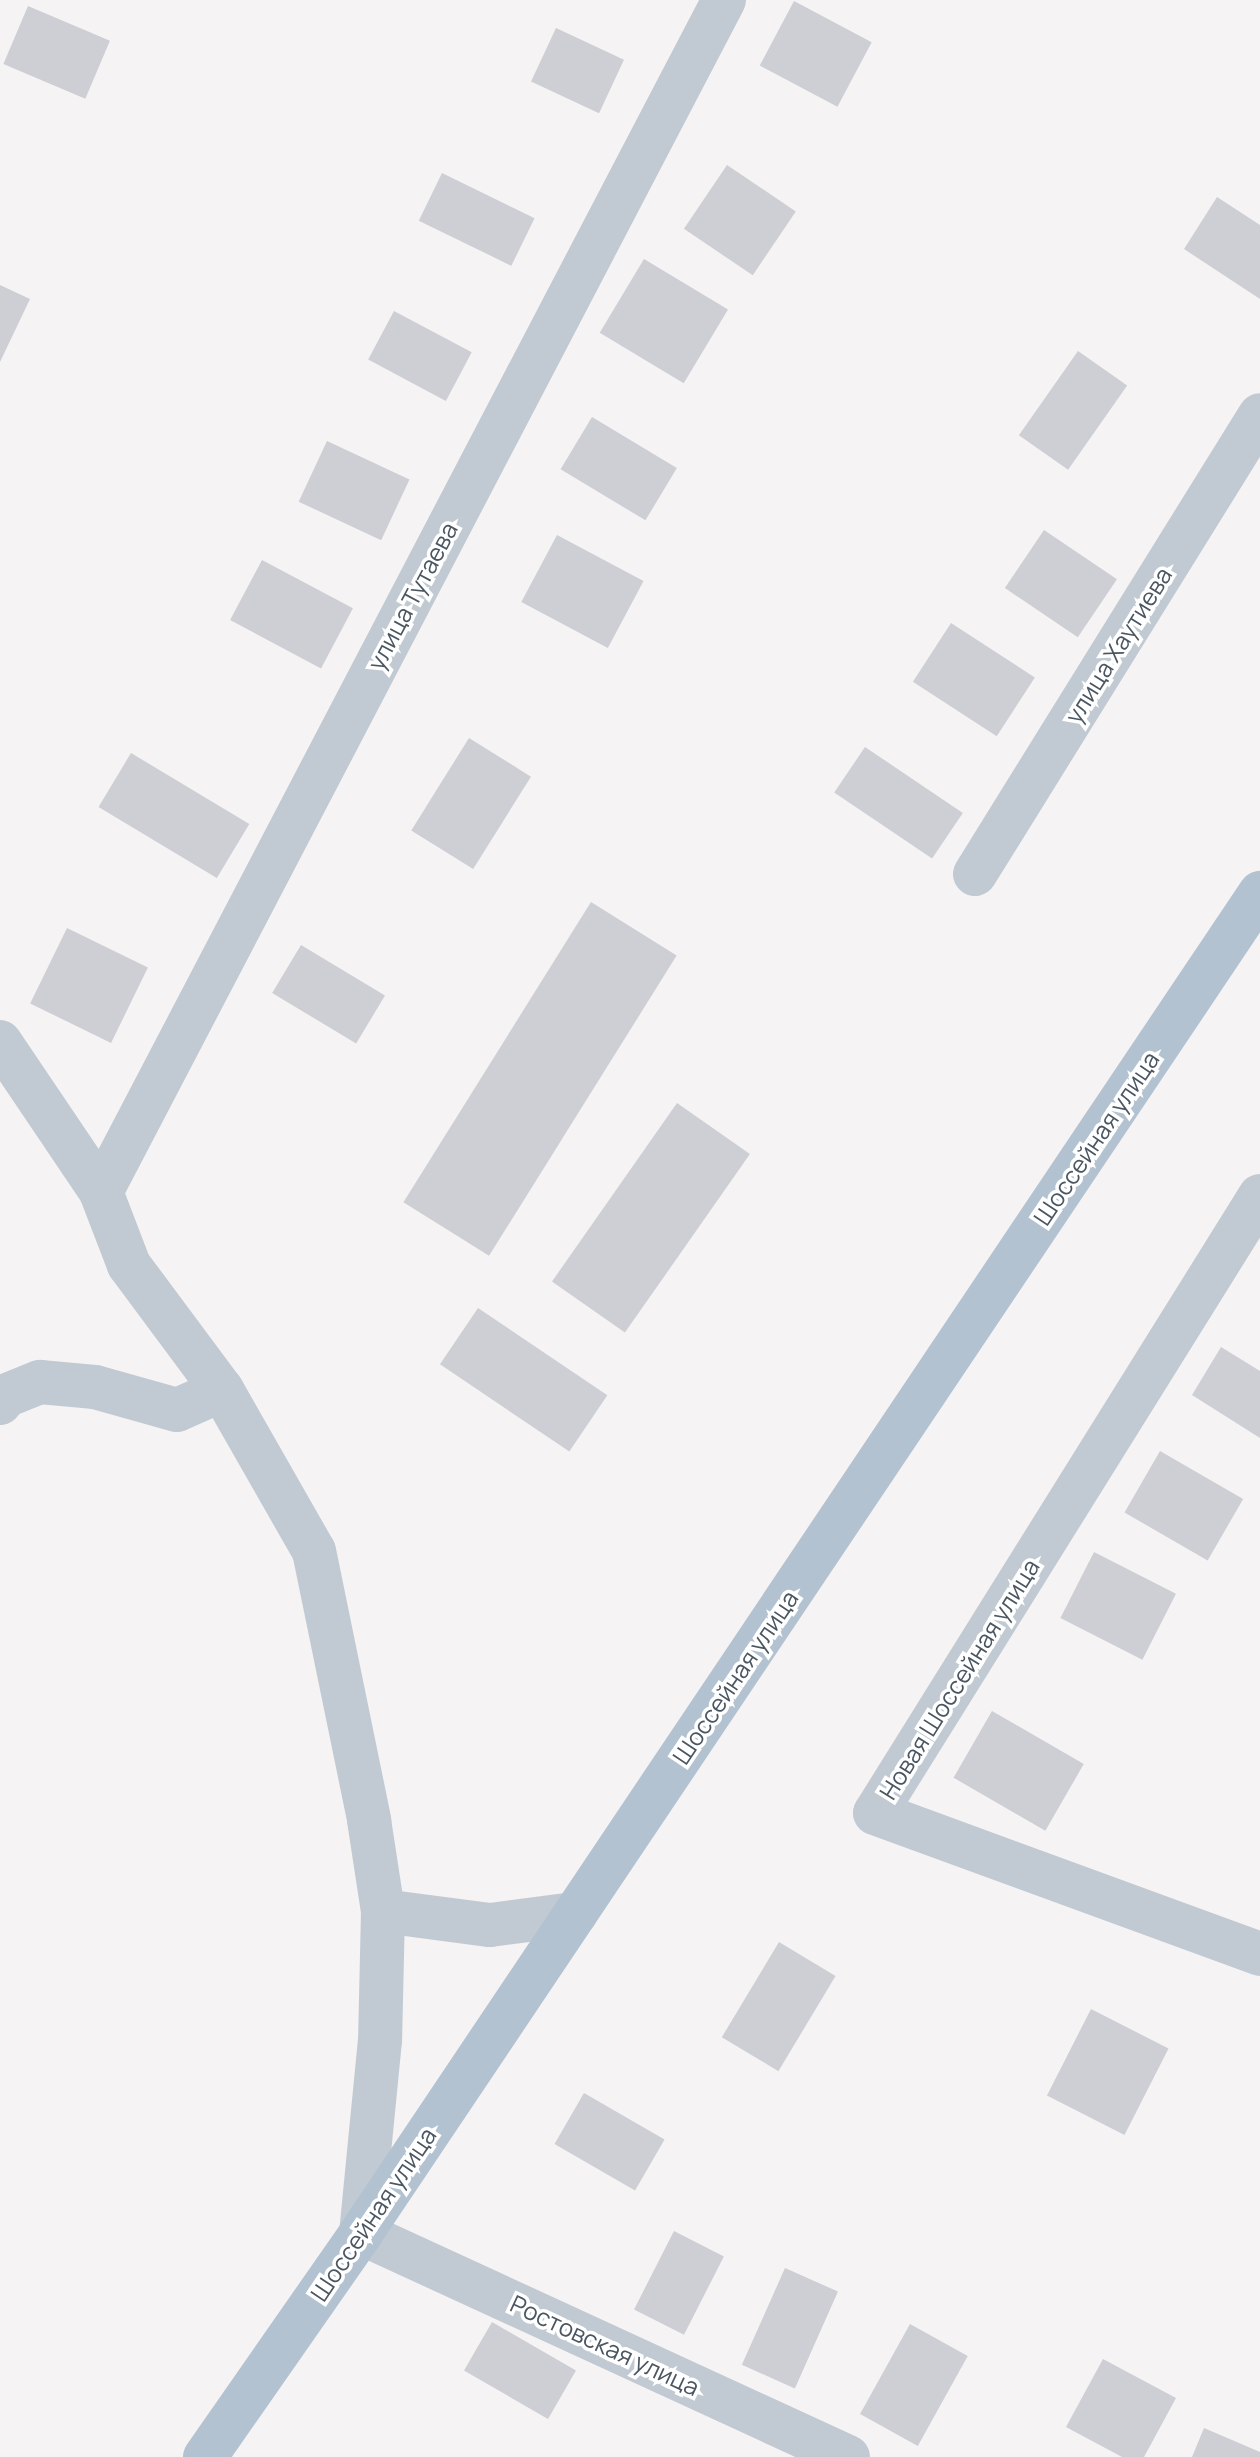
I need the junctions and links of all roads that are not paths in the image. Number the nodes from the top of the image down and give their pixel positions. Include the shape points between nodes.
1 (724, 0) edge
2 (1260, 415) edge
3 (975, 874) dead end
4 (1260, 893) edge
5 (0, 1042) edge
6 (101, 1192) junction
7 (1260, 1196) edge
8 (222, 1390) junction
9 (0, 1403) edge
10 (383, 1911) junction
11 (575, 1914) junction
12 (1260, 1954) edge
13 (361, 2233) junction
14 (205, 2457) edge
15 (848, 2457) edge

1 - 6 street, улица Тутаева
2 - 3 street, улица Хаутиева
4 - 11 main road, Шоссейная улица
5 - 6 street
6 - 8 street via 129,1265
7 - 12 street, Новая Шоссейная улица via 875,1813
8 - 9 street via 177,1410 95,1387 40,1382
8 - 10 street via 314,1551
10 - 11 street via 490,1925
10 - 13 street via 380,2040
11 - 13 main road, Шоссейная улица
13 - 14 main road, Шоссейная улица
13 - 15 street, Ростовская улица

